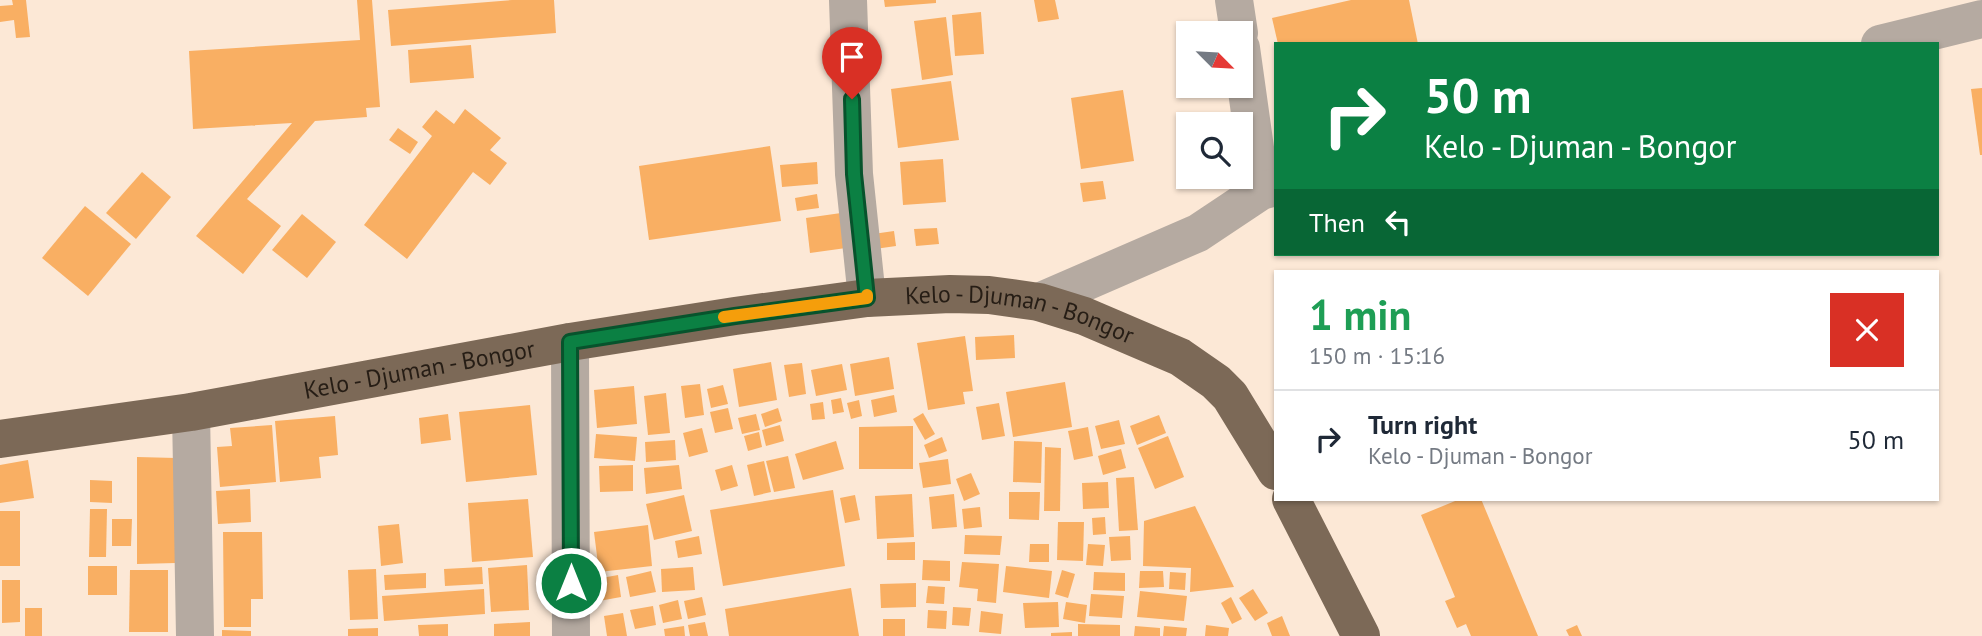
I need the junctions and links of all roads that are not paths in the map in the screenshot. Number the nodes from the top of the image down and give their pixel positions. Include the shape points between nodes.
1 (848, 0) edge
2 (1234, 0) edge
3 (1982, 19) edge
4 (1237, 21) edge
5 (1888, 42) edge
6 (1251, 98) edge
7 (1269, 189) edge
8 (867, 298) junction
9 (1039, 302) junction
10 (570, 342) junction
11 (191, 412) junction
12 (0, 439) edge
13 (1274, 468) edge
14 (1292, 501) edge
15 (195, 636) edge
16 (571, 636) edge
17 (1362, 636) edge

1 - 8 street via 854,174
2 - 4 street
3 - 5 street
6 - 7 street
7 - 9 street via 1198,233
8 - 9 highway, Kelo - Djuman - Bongor via 989,295
8 - 10 highway, Kelo - Djuman - Bongor
9 - 13 highway, Kelo - Djuman - Bongor via 1158,346 1216,382 1230,396
10 - 11 highway, Kelo - Djuman - Bongor
10 - 16 street
11 - 12 highway, Kelo - Djuman - Bongor
11 - 15 street
14 - 17 highway

